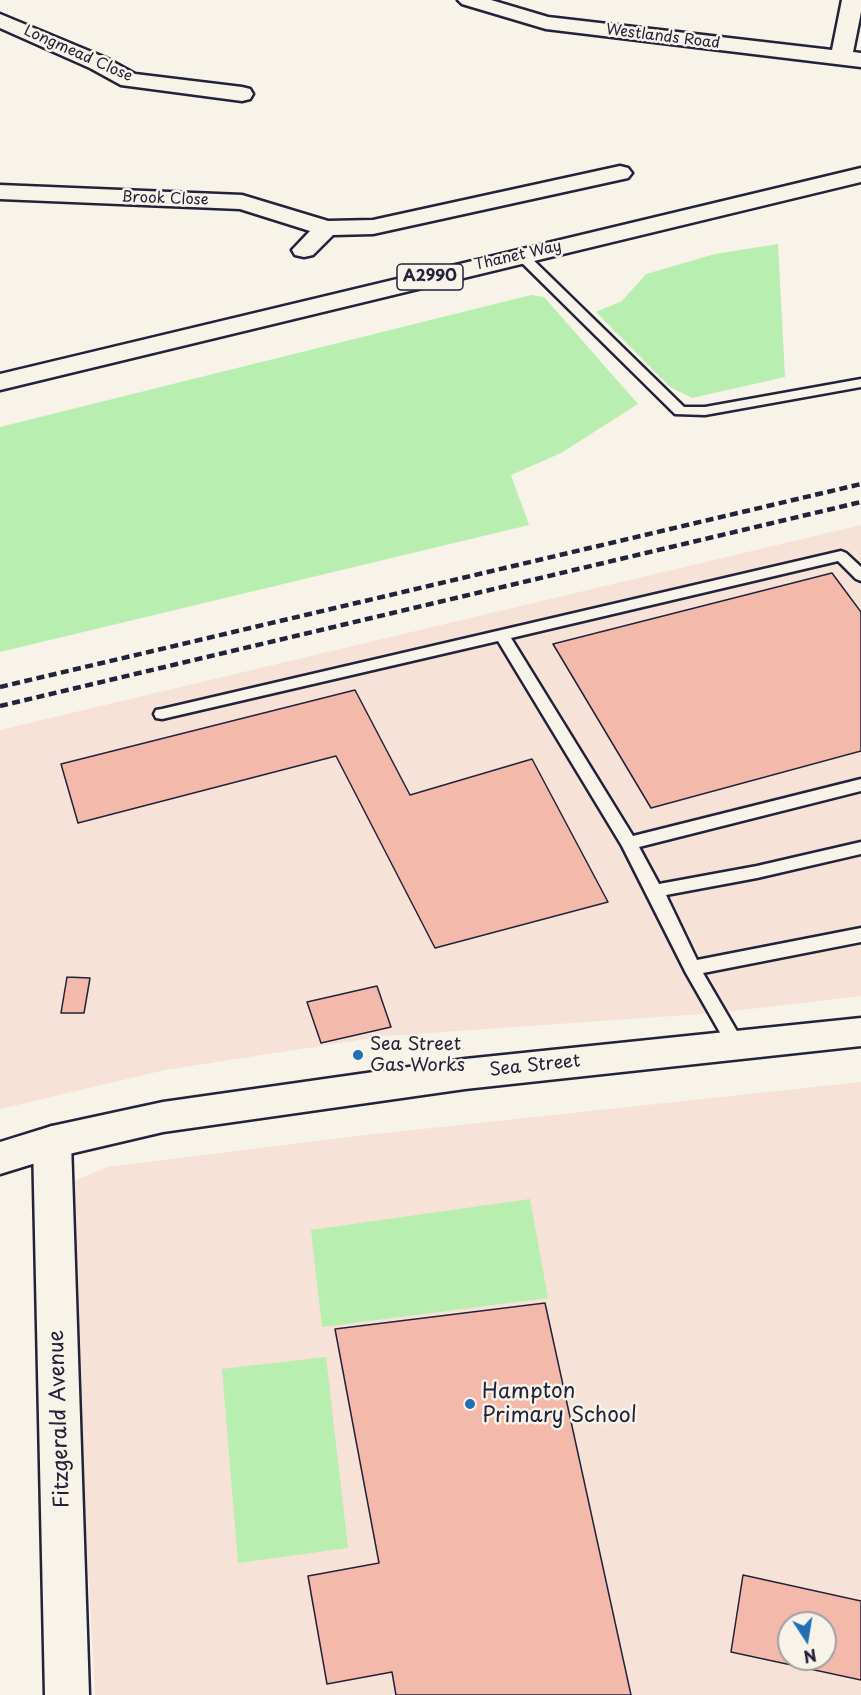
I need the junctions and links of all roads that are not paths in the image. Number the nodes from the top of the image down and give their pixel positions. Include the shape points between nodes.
1 (469, 0) edge
2 (555, 0) edge
3 (853, 0) edge
4 (0, 20) edge
5 (546, 23) junction
6 (851, 58) edge
7 (242, 94) dead end
8 (622, 175) dead end
9 (861, 175) edge
10 (0, 192) edge
11 (326, 228) junction
12 (304, 250) dead end
13 (521, 255) junction
14 (0, 382) edge
15 (861, 383) edge
16 (861, 576) edge
17 (502, 635) junction
18 (162, 714) dead end
19 (861, 785) edge
20 (629, 843) junction
21 (861, 848) edge
22 (655, 891) junction
23 (861, 935) edge
24 (692, 968) junction
25 (861, 1032) edge
26 (736, 1045) junction
27 (52, 1142) junction
28 (0, 1158) edge
29 (68, 1695) edge

1 - 5 street, Westlands Road
2 - 5 street
3 - 6 street
4 - 7 street, Longmead Close via 129,80 191,94
5 - 6 street, Westlands Road
8 - 11 street, Brook Close via 374,227
9 - 13 street, Thanet Way / A2990
10 - 11 street, Brook Close via 242,202
11 - 12 street
13 - 14 street, Thanet Way / A2990
13 - 15 lane via 680,411 705,411
16 - 17 lane via 841,556
17 - 18 lane
17 - 20 lane
19 - 20 lane
20 - 22 lane
21 - 22 lane
22 - 24 lane
23 - 24 lane
24 - 26 lane
25 - 26 street, Sea Street
26 - 27 street, Sea Street via 465,1074 163,1118
27 - 28 street, Sea Street
27 - 29 street, Fitzgerald Avenue

